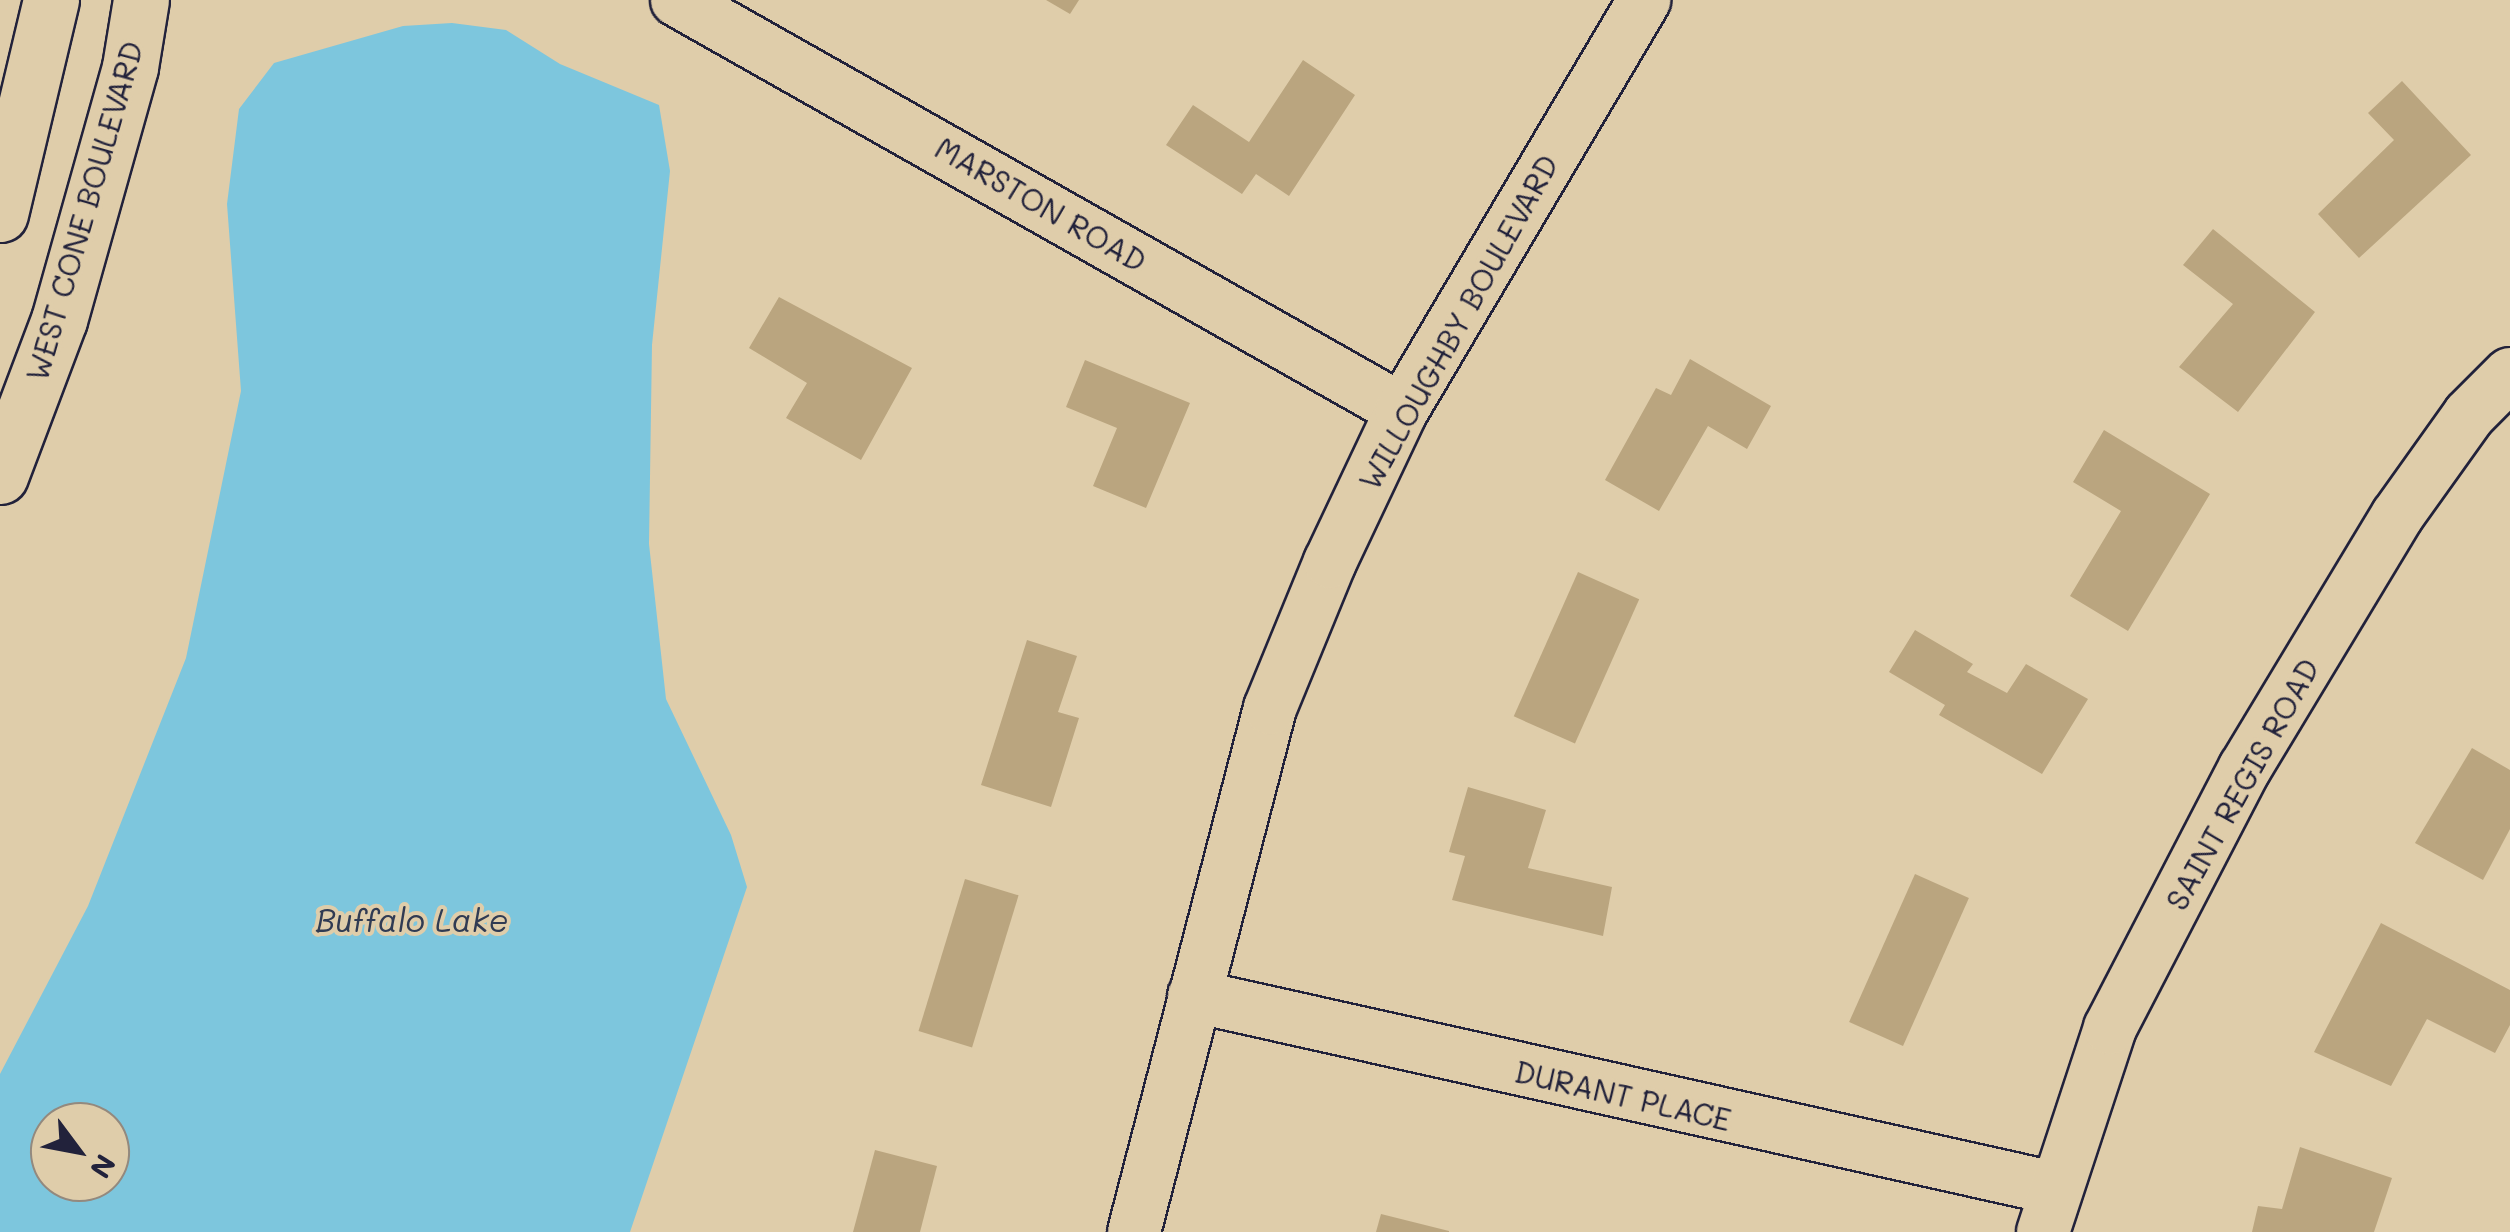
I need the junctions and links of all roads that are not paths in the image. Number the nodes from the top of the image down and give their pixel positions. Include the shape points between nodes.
1 (50, 0) edge
2 (141, 0) edge
3 (677, 0) edge
4 (1644, 0) edge
5 (0, 214) edge
6 (2510, 374) edge
7 (1402, 410) junction
8 (0, 476) edge
9 (1194, 996) junction
10 (2048, 1210) edge
11 (1134, 1232) edge

1 - 5 main road
2 - 8 main road, WEST CONE BOULEVARD via 130,67 59,320
3 - 7 street, MARSTON ROAD
4 - 7 street, WILLOUGHBY BOULEVARD
6 - 10 street, SAINT REGIS ROAD via 2469,415 2397,516 2245,768 2110,1028
7 - 9 street, WILLOUGHBY BOULEVARD via 1270,708
9 - 10 street, DURANT PLACE
9 - 11 street, WILLOUGHBY BOULEVARD

